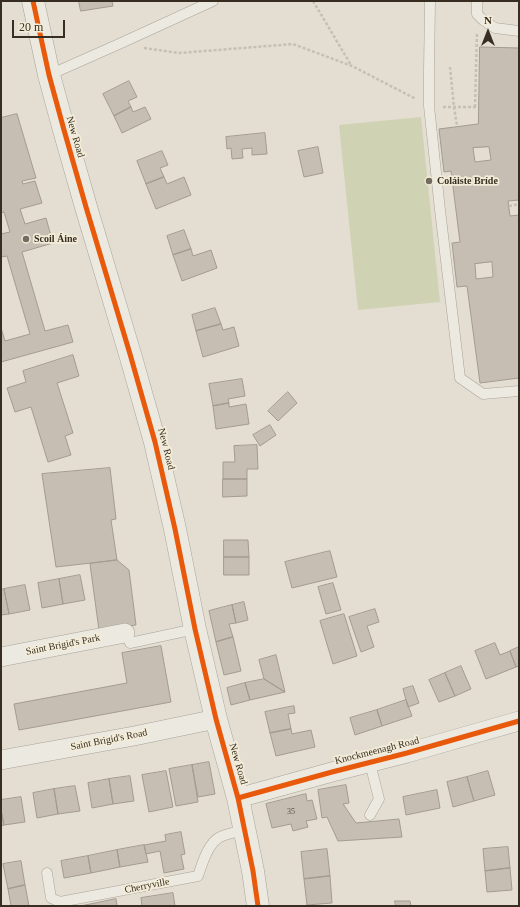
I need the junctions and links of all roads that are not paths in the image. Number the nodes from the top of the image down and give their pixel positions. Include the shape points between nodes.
1 (32, 1) edge
2 (213, 1) edge
3 (430, 1) edge
4 (477, 1) edge
5 (519, 30) edge
6 (49, 75) junction
7 (519, 391) edge
8 (195, 629) junction
9 (128, 638) joint
10 (1, 657) edge
11 (216, 720) junction
12 (519, 721) edge
13 (1, 760) edge
14 (370, 763) junction
15 (238, 798) junction
16 (370, 815) dead end
17 (245, 830) junction
18 (48, 873) dead end
19 (258, 906) edge

1 - 6 street, New Road
2 - 6 lane
3 - 7 lane via 429,106 460,378 483,394
4 - 5 lane via 477,14 483,20 495,28
6 - 8 street, New Road via 155,442
8 - 9 lane
8 - 11 street, New Road
9 - 10 street, Saint Brigid's Park
11 - 13 street, Saint Brigid's Road
11 - 15 street, New Road
12 - 14 street, Knockmeenagh Road
14 - 15 street, Knockmeenagh Road
14 - 16 lane via 379,799
15 - 17 street, New Road
17 - 18 lane, Cherryville via 219,837 205,856 198,876 60,902 51,898
17 - 19 street, New Road

